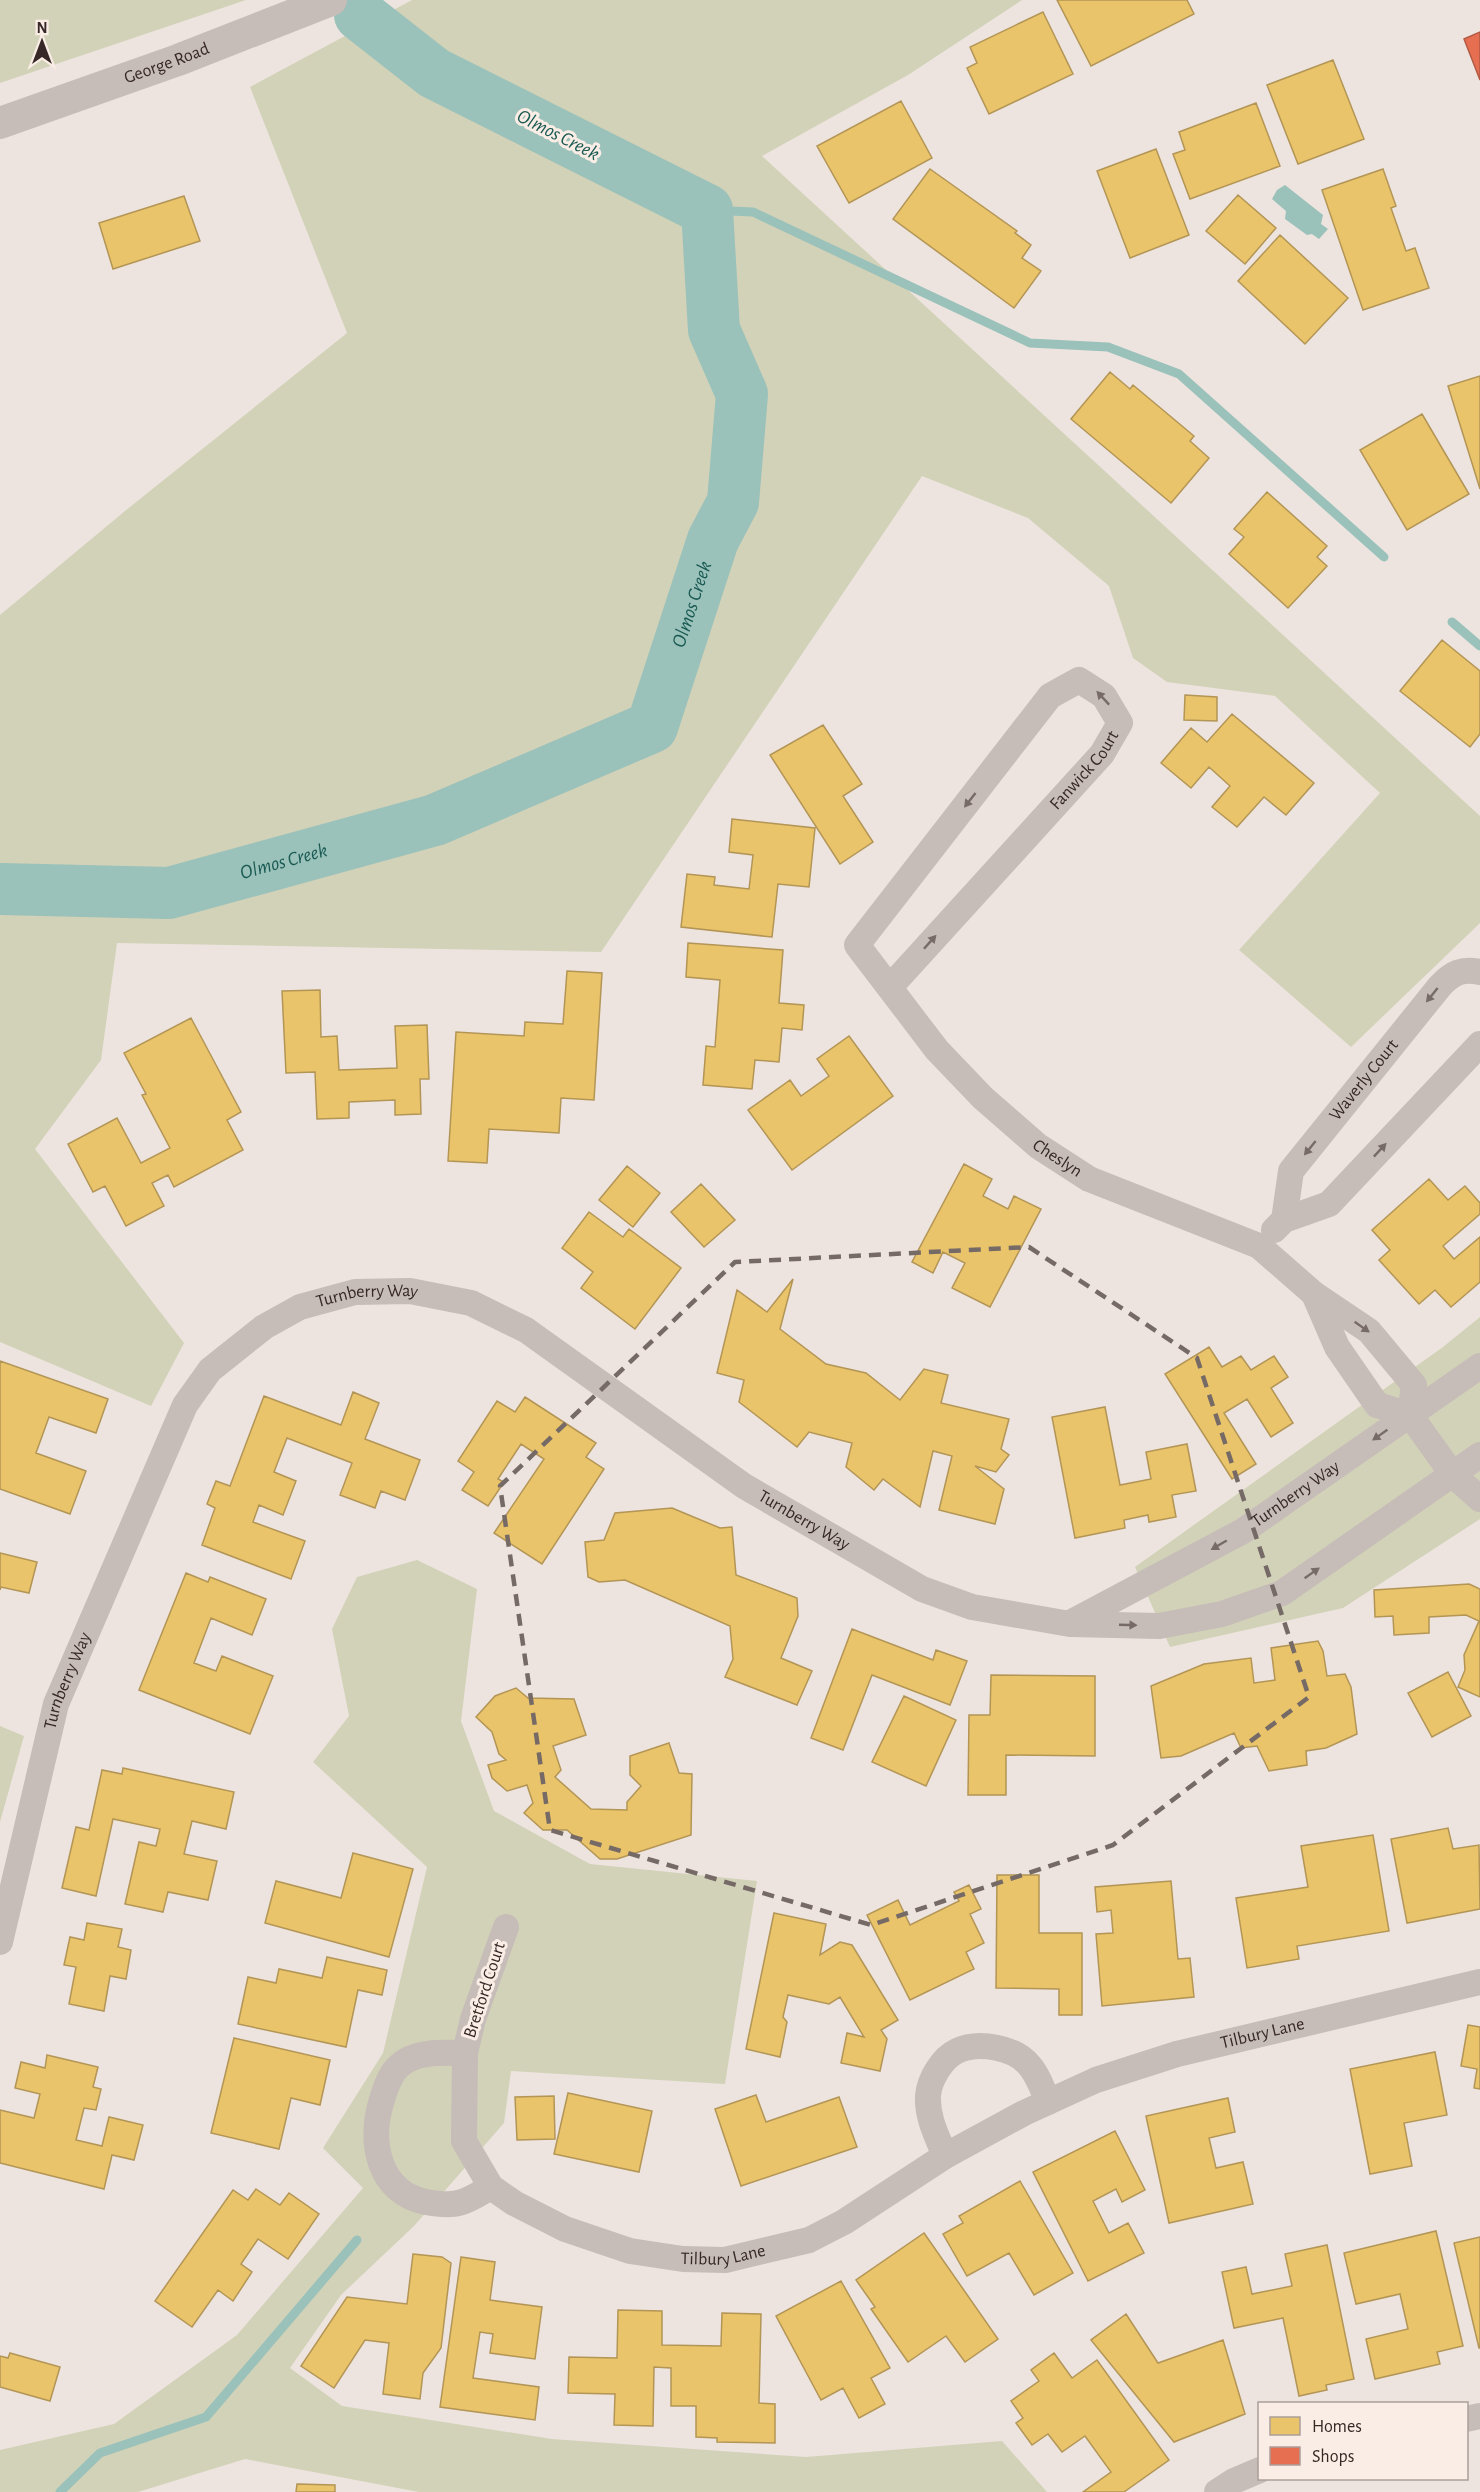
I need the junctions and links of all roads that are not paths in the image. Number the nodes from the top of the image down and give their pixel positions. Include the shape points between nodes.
1 (331, 0) edge
2 (0, 123) edge
3 (857, 945) joint
4 (1480, 972) edge
5 (891, 986) junction
6 (1480, 1044) edge
7 (1284, 1220) junction
8 (1259, 1246) junction
9 (1314, 1294) junction
10 (1480, 1366) edge
11 (1410, 1415) junction
12 (1480, 1455) edge
13 (1453, 1475) junction
14 (1480, 1499) edge
15 (1070, 1624) junction
16 (506, 1927) dead end
17 (0, 1942) edge
18 (1480, 1982) edge
19 (465, 2053) junction
20 (1048, 2102) junction
21 (945, 2156) junction
22 (491, 2187) junction
23 (1258, 2471) edge
24 (1217, 2492) edge

1 - 2 street, George Road
3 - 5 street, Cheslyn
5 -> 3 street, Fanwick Court via 1102,754 1120,723 1104,696 1079,680 1050,696
4 -> 7 street, Waverly Court via 1451,974 1291,1172
5 - 8 street, Cheslyn via 937,1050 982,1098 1038,1146 1089,1179
7 -> 6 street via 1329,1204
7 - 8 street
8 - 9 street, Cheslyn
9 - 11 street, Cheslyn via 1337,1347 1377,1405
9 -> 11 street, Cheslyn via 1369,1332 1414,1385
10 - 11 street, Turnberry Way
11 - 13 street
11 -> 15 street, Turnberry Way via 1243,1531
12 - 13 street, Turnberry Way
13 - 14 street
15 -> 13 street, Turnberry Way via 1159,1626 1222,1614 1282,1593
15 - 17 street, Turnberry Way via 972,1607 922,1589 744,1486 526,1330 471,1303 410,1291 355,1292 300,1307 264,1327 210,1370 185,1406 56,1704
16 - 19 street, Bretford Court
18 - 20 street, Tilbury Lane via 1177,2054 1096,2080
19 - 22 street, Bretford Court via 464,2141
19 - 22 street, Bretford Court via 426,2053 399,2065 387,2084 377,2118 377,2148 386,2179 410,2199 439,2205 462,2202
20 - 21 street, Tilbury Lane
20 - 21 street via 1030,2065 1014,2052 985,2046 957,2051 936,2070 928,2093 928,2116
21 - 22 street, Tilbury Lane via 844,2222 809,2240 725,2260 630,2251 565,2229
23 - 24 street

